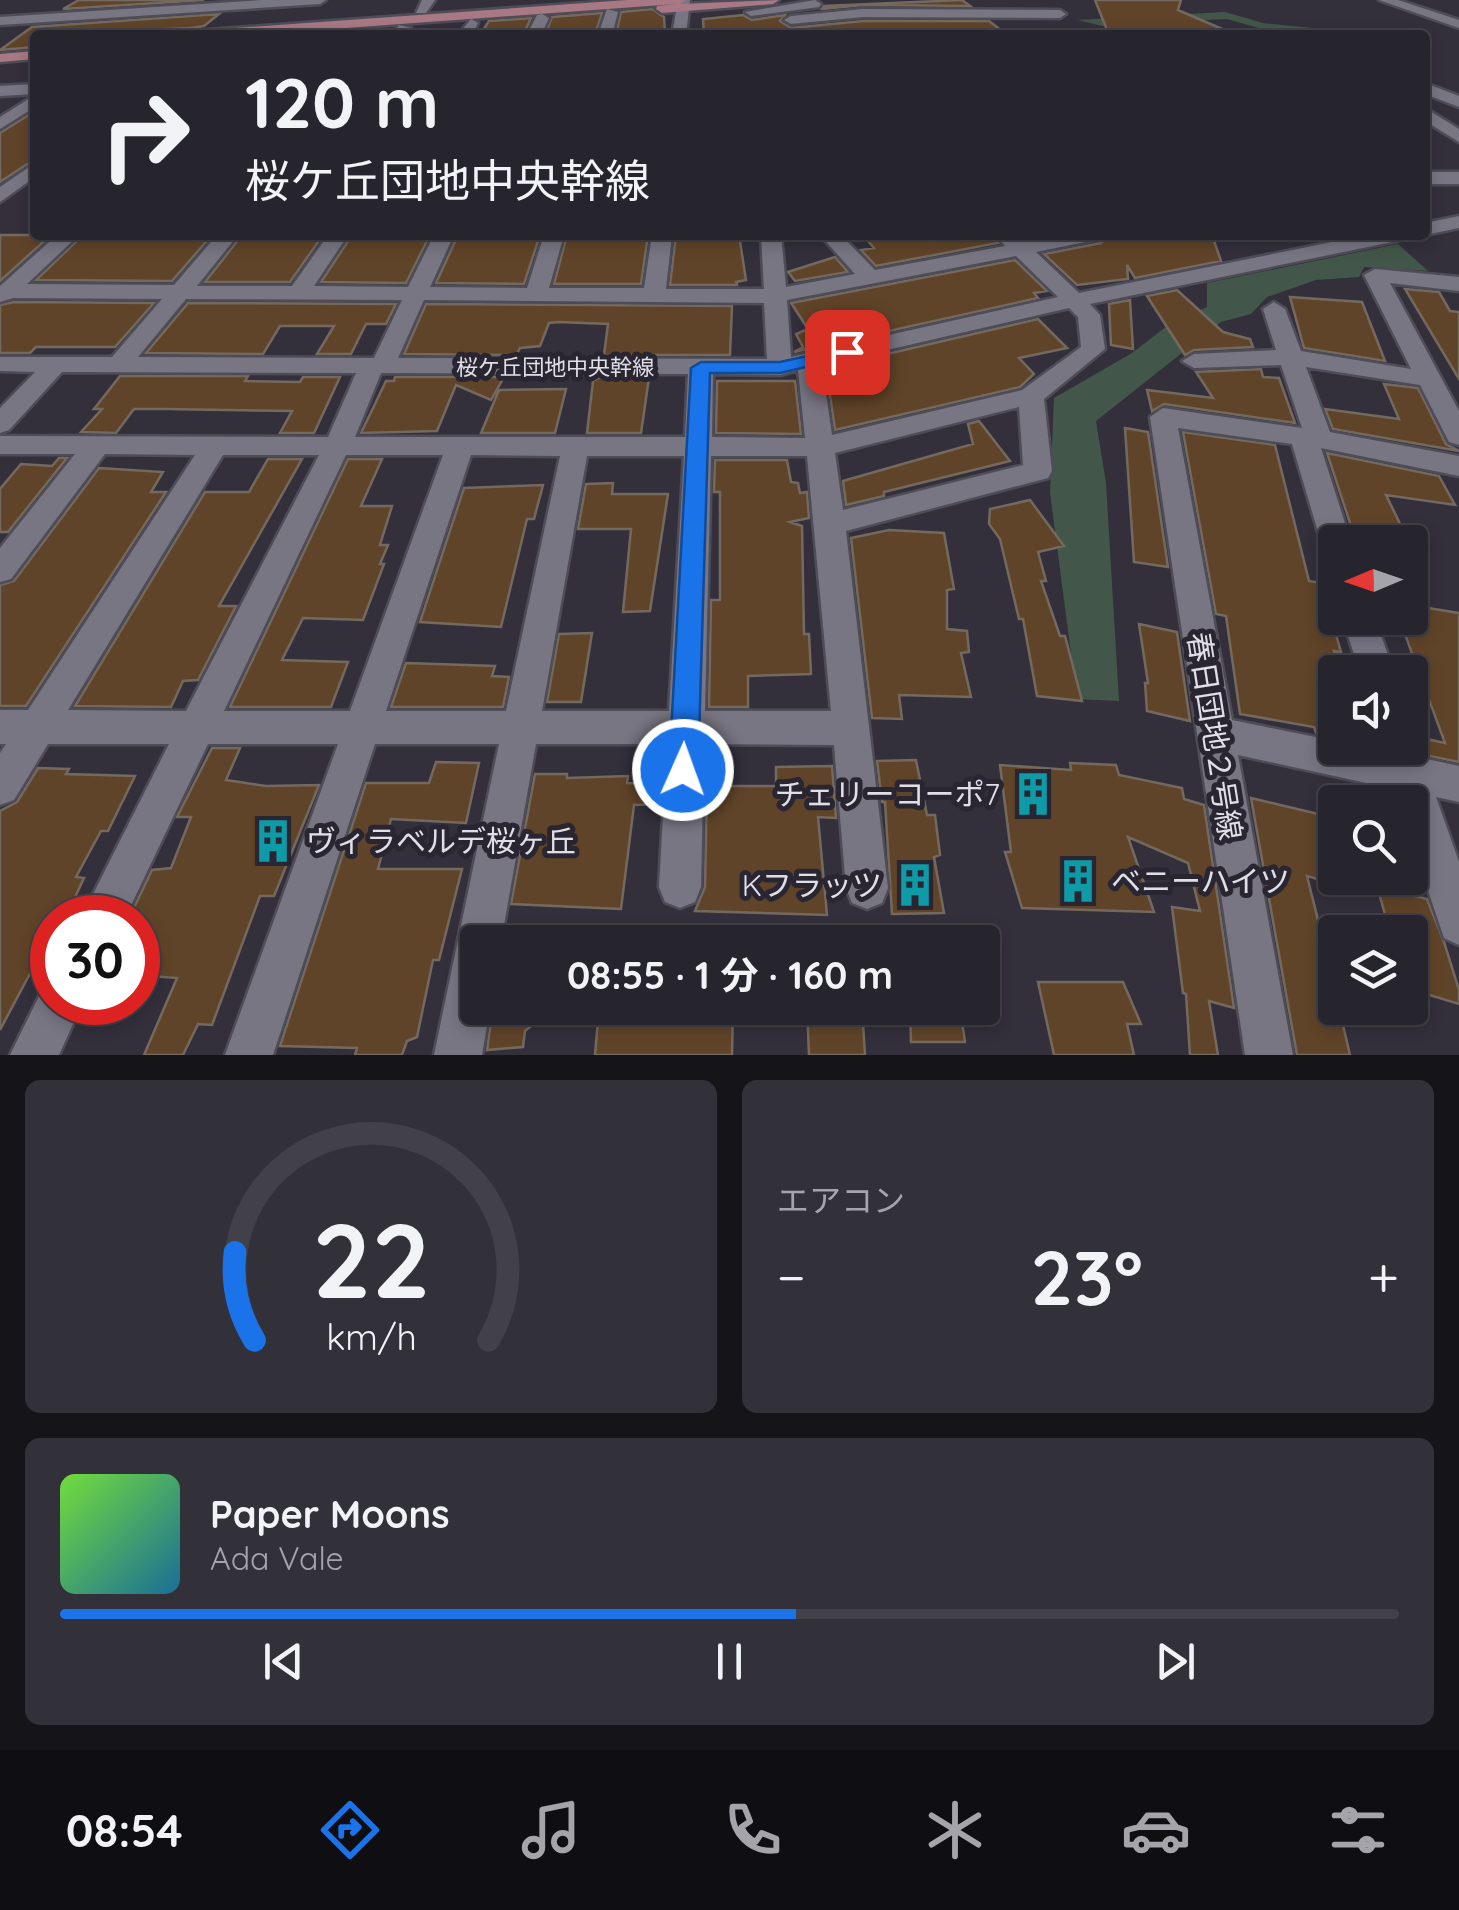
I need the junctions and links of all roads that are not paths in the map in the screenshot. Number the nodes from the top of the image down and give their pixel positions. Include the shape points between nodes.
1 (40, 0) edge
2 (114, 0) edge
3 (182, 0) edge
4 (320, 0) edge
5 (330, 0) edge
6 (1048, 0) edge
7 (1386, 0) edge
8 (251, 2) edge
9 (683, 2) edge
10 (1370, 3) dead end
11 (547, 9) edge
12 (167, 10) junction
13 (863, 10) edge
14 (1418, 11) junction
15 (612, 12) junction
16 (750, 12) edge
17 (88, 15) junction
18 (786, 15) edge
19 (0, 21) edge
20 (1459, 24) edge
21 (144, 26) dead end
22 (468, 29) edge
23 (302, 30) edge
24 (321, 30) edge
25 (607, 30) edge
26 (680, 30) edge
27 (30, 47) edge
28 (0, 50) edge
29 (30, 55) edge
30 (0, 58) edge
31 (30, 89) edge
32 (0, 92) edge
33 (1430, 92) edge
34 (1459, 102) edge
35 (30, 103) edge
36 (1430, 117) edge
37 (0, 124) edge
38 (1459, 137) edge
39 (30, 172) edge
40 (1430, 177) edge
41 (1459, 178) edge
42 (1, 194) edge
43 (30, 194) edge
44 (1430, 209) edge
45 (1459, 212) edge
46 (1459, 222) edge
47 (1430, 228) edge
48 (63, 240) edge
49 (224, 240) edge
50 (335, 240) edge
51 (442, 240) edge
52 (553, 240) edge
53 (661, 240) edge
54 (771, 240) edge
55 (835, 240) edge
56 (952, 240) edge
57 (1371, 240) edge
58 (1014, 242) edge
59 (972, 258) junction
60 (870, 278) junction
61 (1459, 284) edge
62 (180, 293) junction
63 (4, 294) edge
64 (298, 294) junction
65 (416, 295) junction
66 (536, 296) junction
67 (654, 296) junction
68 (774, 296) junction
69 (1076, 300) junction
70 (1274, 309) dead end
71 (1289, 357) junction
72 (1194, 361) dead end
73 (0, 364) edge
74 (794, 364) junction
75 (54, 365) junction
76 (118, 366) junction
77 (377, 366) junction
78 (701, 368) junction
79 (1429, 379) junction
80 (1031, 396) junction
81 (0, 424) edge
82 (1459, 436) edge
83 (1312, 439) junction
84 (0, 445) edge
85 (215, 446) junction
86 (337, 446) junction
87 (698, 447) junction
88 (96, 448) junction
89 (574, 448) junction
90 (821, 448) junction
91 (458, 449) junction
92 (1459, 466) edge
93 (830, 524) junction
94 (1332, 525) edge
95 (0, 570) edge
96 (0, 727) edge
97 (38, 727) junction
98 (850, 728) junction
99 (195, 729) junction
100 (361, 729) junction
101 (521, 730) junction
102 (684, 731) junction
103 (1213, 733) junction
104 (1318, 748) edge
105 (1406, 765) edge
106 (1415, 765) edge
107 (1459, 784) edge
108 (0, 787) edge
109 (680, 887) dead end
110 (867, 888) dead end
111 (113, 895) edge
112 (1459, 923) edge
113 (482, 925) edge
114 (49, 1025) edge
115 (464, 1025) edge
116 (34, 1055) edge
117 (248, 1055) edge
118 (458, 1055) edge
119 (1268, 1055) edge

1 - 19 street
2 - 17 street
3 - 12 street
4 - 8 street
5 - 23 street
6 - 13 street via 1063,18
7 - 14 street
8 - 12 street
9 - 11 main road
9 - 15 main road
9 - 16 main road
9 - 26 street
10 - 14 street
11 - 15 main road
11 - 22 main road
11 - 24 main road
12 - 17 street
12 - 21 street
13 - 18 street
14 - 20 street
15 - 25 street
16 - 18 street
17 - 19 street
27 - 28 main road
29 - 30 main road
31 - 32 street
33 - 34 street
35 - 37 street
36 - 38 street
39 - 42 street
40 - 41 street
42 - 43 street
44 - 45 street
46 - 47 street
48 - 63 street
49 - 62 street
50 - 64 street
51 - 65 street
52 - 66 street
53 - 67 street
54 - 68 street
55 - 60 street
56 - 59 street
57 - 69 street, 桜ケ丘団地中央幹線
58 - 59 street
58 - 69 street
59 - 60 street
60 - 68 street
61 - 79 street via 1375,276
62 - 63 street
62 - 64 street
62 - 76 street
64 - 65 street
65 - 66 street
65 - 77 street
66 - 67 street
67 - 68 street
68 - 74 street
69 - 74 street, 桜ケ丘団地中央幹線
69 - 80 street via 1088,315 1092,349
70 - 71 street
71 - 72 street
71 - 79 street
71 - 83 street
73 - 75 street, 桜ケ丘団地中央幹線
74 - 78 street, 桜ケ丘団地中央幹線
74 - 90 street
75 - 76 street, 桜ケ丘団地中央幹線
75 - 81 street
76 - 77 street, 桜ケ丘団地中央幹線
77 - 78 street, 桜ケ丘団地中央幹線
77 - 86 street
78 - 87 street
79 - 82 street
80 - 90 street
80 - 93 street via 1038,472
83 - 92 street
83 - 94 street
83 - 103 street, 春日団地２号線 via 1163,417
84 - 88 street
85 - 86 street
85 - 88 street
85 - 97 street
86 - 91 street
86 - 99 street
87 - 89 street
87 - 90 street
87 - 102 street
88 - 95 street
89 - 91 street
89 - 101 street
90 - 93 street
91 - 100 street
93 - 98 street
96 - 97 street
97 - 99 street
97 - 108 street
98 - 102 street
98 - 110 street
99 - 100 street
99 - 111 street
100 - 101 street
100 - 117 street
101 - 102 street
101 - 113 street
102 - 109 street
103 - 104 street
103 - 119 street, 春日団地２号線
105 - 112 street
106 - 107 street
114 - 116 street
115 - 118 street

